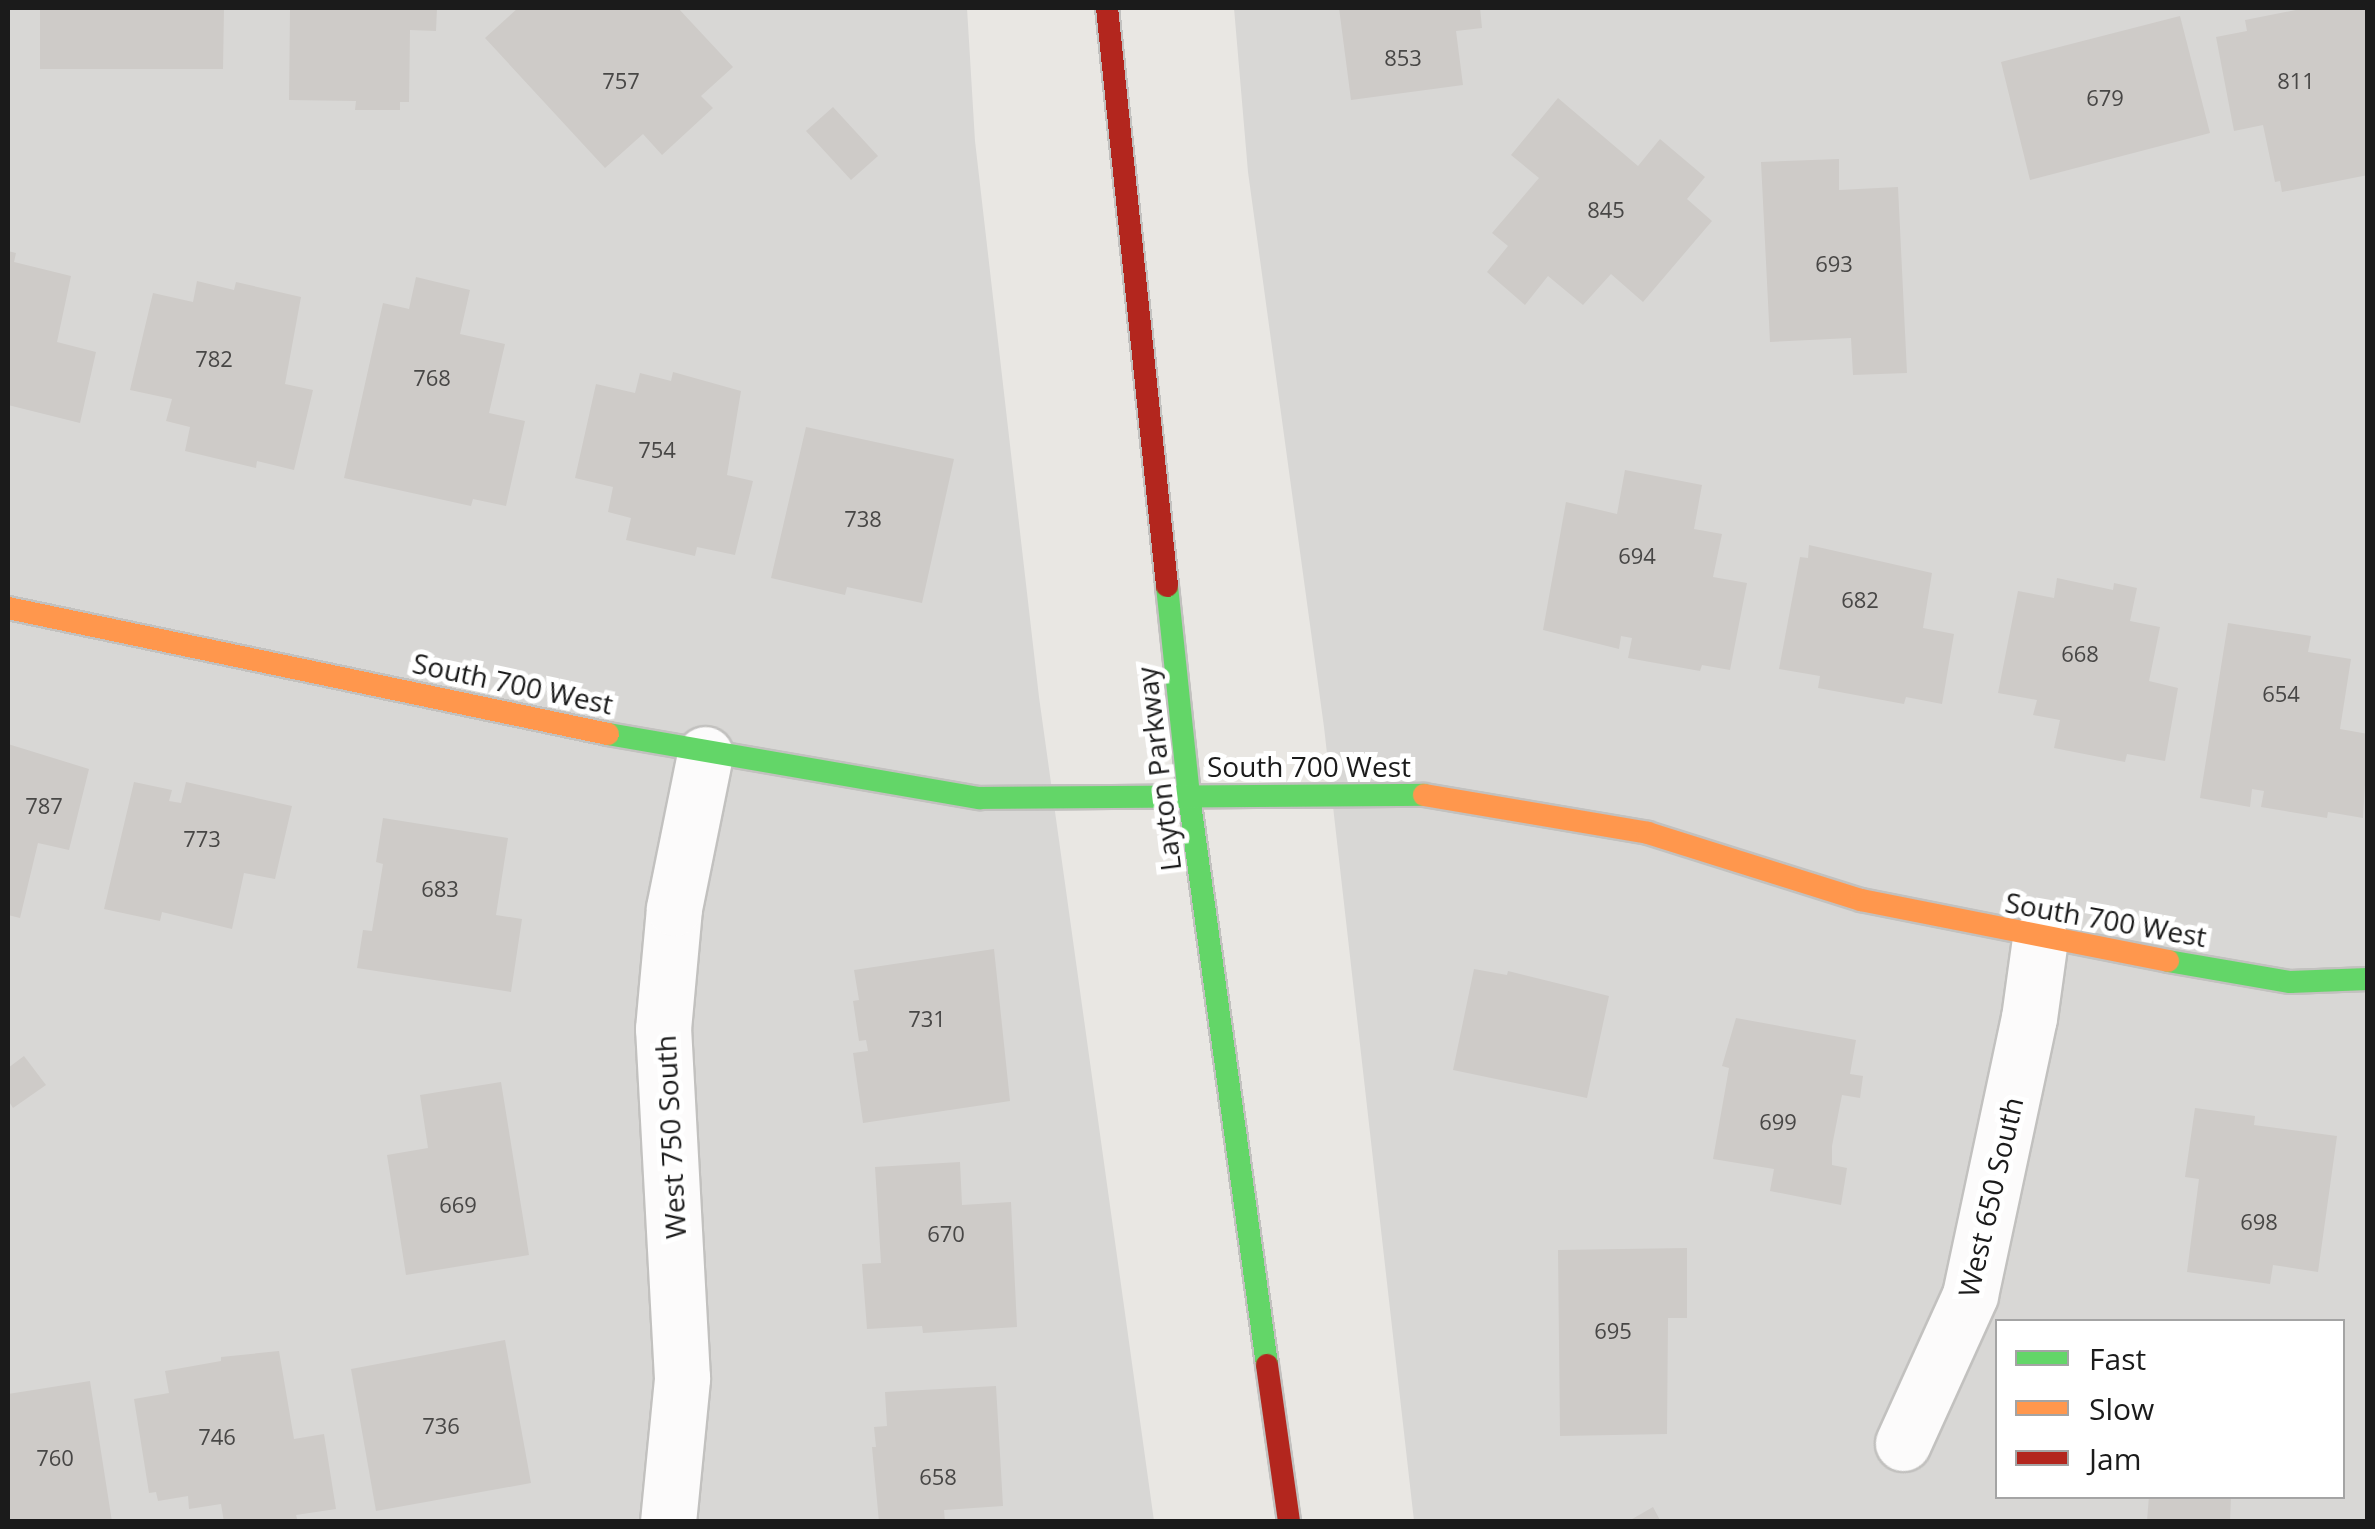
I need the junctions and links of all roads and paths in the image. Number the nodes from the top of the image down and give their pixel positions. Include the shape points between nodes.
1 (1107, 8) edge
2 (8, 608) edge
3 (705, 754) junction
4 (1190, 796) junction
5 (2040, 939) junction
6 (2368, 979) edge
7 (1903, 1443) dead end
8 (668, 1522) edge
9 (1289, 1522) edge

1 - 4 street, Layton Parkway
2 - 3 street, South 700 West
3 - 4 street, South 700 West via 980,798
3 - 8 street, West 750 South via 674,908 663,1029 682,1378
4 - 5 street, South 700 West via 1413,794 1472,803 1648,833 1861,900
4 - 9 street, Layton Parkway
5 - 6 street, South 700 West via 2290,982
5 - 7 street, West 650 South via 2030,1018 1970,1294

